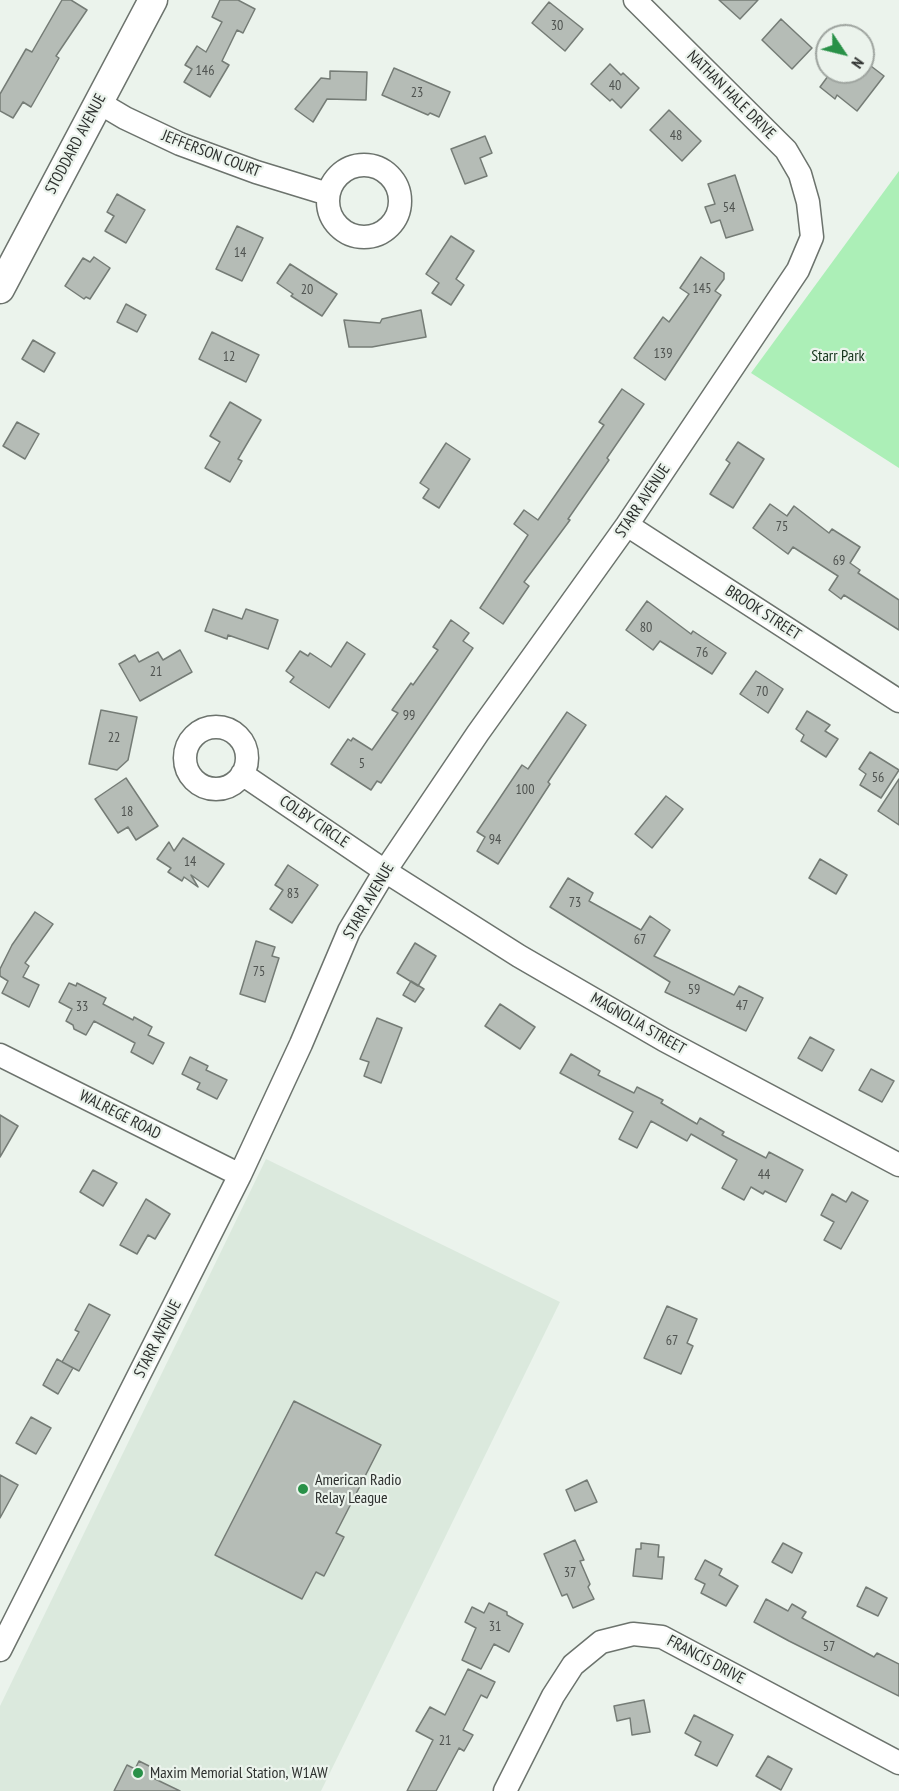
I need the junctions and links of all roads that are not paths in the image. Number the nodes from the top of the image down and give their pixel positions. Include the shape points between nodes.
1 (153, 0) edge
2 (635, 0) edge
3 (98, 102) junction
4 (328, 194) dead end
5 (808, 202) joint
6 (0, 289) edge
7 (627, 525) junction
8 (899, 701) edge
9 (242, 774) dead end
10 (385, 871) junction
11 (0, 1055) edge
12 (899, 1165) edge
13 (240, 1175) junction
14 (0, 1650) edge
15 (899, 1763) edge
16 (505, 1791) edge

1 - 3 street, STODDARD AVENUE
2 - 5 street, NATHAN HALE DRIVE via 786,150 800,174
3 - 4 street, JEFFERSON COURT via 180,144
3 - 6 street, STODDARD AVENUE
5 - 7 street, STARR AVENUE via 812,237 798,270
7 - 8 street, BROOK STREET
7 - 10 street, STARR AVENUE
9 - 10 street, COLBY CIRCLE
10 - 12 street, MAGNOLIA STREET via 519,956 664,1040
10 - 13 street, STARR AVENUE via 349,931
11 - 13 street, WALREGE ROAD
13 - 14 street, STARR AVENUE
15 - 16 street, FRANCIS DRIVE via 662,1636 633,1634 601,1642 573,1665

